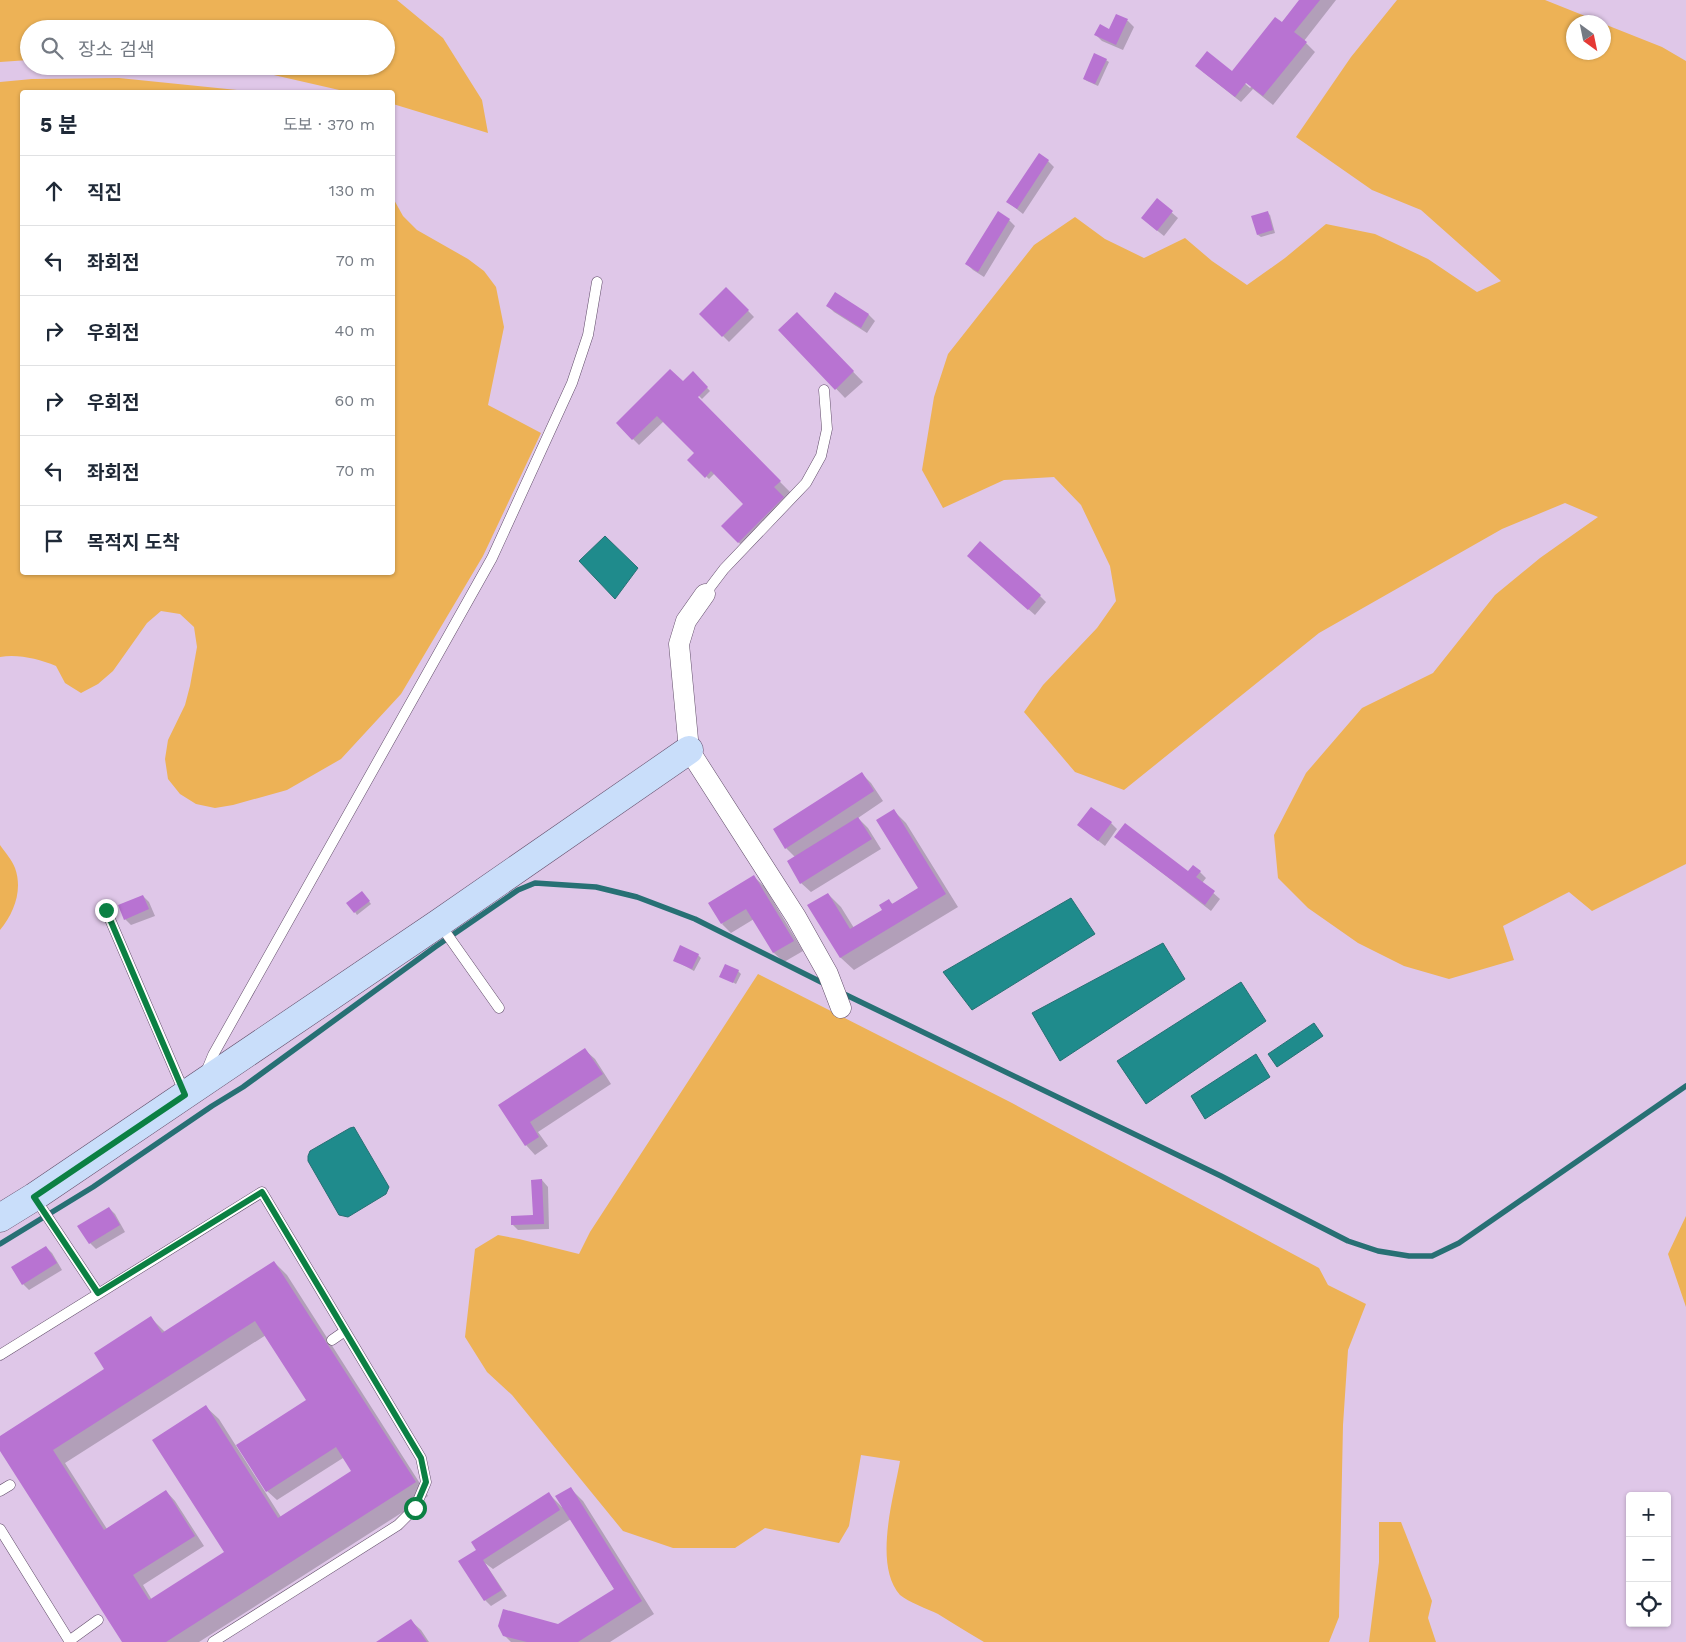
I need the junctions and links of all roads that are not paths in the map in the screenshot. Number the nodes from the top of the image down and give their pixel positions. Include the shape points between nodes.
1 (597, 282) dead end
2 (824, 390) dead end
3 (705, 594) joint
4 (689, 750) junction
5 (106, 910) dead end
6 (446, 932) junction
7 (499, 1008) dead end
8 (841, 1008) dead end
9 (194, 1089) junction
10 (38, 1203) junction
11 (0, 1218) edge
12 (98, 1293) junction
13 (345, 1331) junction
14 (332, 1340) dead end
15 (0, 1356) edge
16 (10, 1485) dead end
17 (0, 1491) edge
18 (0, 1529) edge
19 (98, 1620) dead end
20 (70, 1642) edge
21 (213, 1642) edge

1 - 9 lane via 588,335 572,383 492,558
2 - 3 lane via 827,429 821,456 806,483 724,569
3 - 4 street via 686,621 679,644
4 - 6 street
4 - 8 street via 796,917 828,974
5 - 9 lane
6 - 7 lane
6 - 9 street
9 - 10 street
10 - 11 street
10 - 12 lane
12 - 13 lane via 262,1192
12 - 15 lane
13 - 14 lane
13 - 21 lane via 421,1458 426,1482 419,1499 415,1508 398,1525
16 - 17 lane
18 - 20 lane
19 - 20 lane

